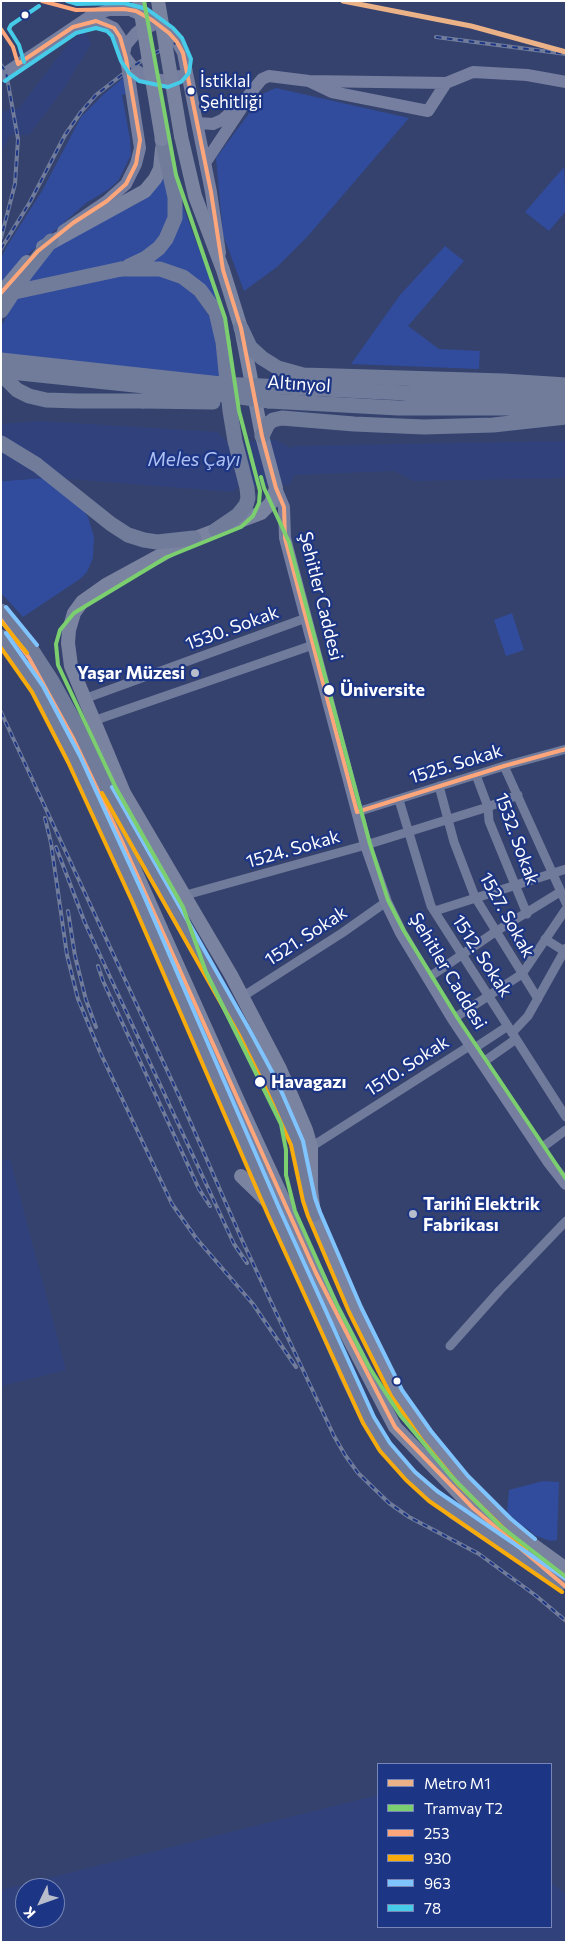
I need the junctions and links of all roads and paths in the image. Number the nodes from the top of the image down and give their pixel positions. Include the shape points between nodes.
1 (139, 1) edge
2 (158, 1) edge
3 (73, 27) junction
4 (165, 30) junction
5 (125, 56) junction
6 (185, 60) junction
7 (1, 76) edge
8 (309, 81) junction
9 (566, 82) edge
10 (446, 83) junction
11 (243, 102) junction
12 (198, 123) junction
13 (162, 139) junction
14 (206, 162) junction
15 (51, 241) junction
16 (121, 269) junction
17 (223, 270) junction
18 (1, 294) edge
19 (1, 311) edge
20 (241, 328) junction
21 (1, 360) edge
22 (1, 373) edge
23 (566, 379) edge
24 (504, 381) junction
25 (566, 385) edge
26 (566, 395) edge
27 (269, 401) junction
28 (566, 408) edge
29 (566, 417) edge
30 (262, 436) junction
31 (1, 443) edge
32 (276, 488) junction
33 (216, 530) junction
34 (194, 538) junction
35 (1, 611) edge
36 (306, 618) junction
37 (1, 620) edge
38 (1, 637) edge
39 (313, 645) junction
40 (84, 698) junction
41 (93, 720) junction
42 (566, 749) edge
43 (556, 752) junction
44 (566, 759) edge
45 (504, 766) junction
46 (476, 774) junction
47 (439, 786) junction
48 (518, 795) junction
49 (399, 800) junction
50 (488, 807) junction
51 (357, 812) junction
52 (448, 819) junction
53 (408, 831) junction
54 (366, 845) junction
55 (566, 869) edge
56 (553, 874) junction
57 (516, 885) junction
58 (560, 892) junction
59 (186, 895) junction
60 (475, 898) junction
61 (386, 902) junction
62 (566, 903) edge
63 (566, 909) edge
64 (435, 912) junction
65 (527, 914) junction
66 (495, 932) junction
67 (544, 938) junction
68 (565, 949) edge
69 (463, 955) junction
70 (522, 974) junction
71 (428, 978) junction
72 (489, 996) junction
73 (242, 997) junction
74 (538, 999) junction
75 (453, 1019) junction
76 (512, 1032) junction
77 (472, 1047) junction
78 (482, 1063) junction
79 (566, 1117) edge
80 (566, 1130) edge
81 (311, 1147) junction
82 (540, 1149) junction
83 (241, 1176) dead end
84 (566, 1184) edge
85 (314, 1214) junction
86 (566, 1221) edge
87 (296, 1228) junction
88 (450, 1346) dead end
89 (564, 1580) edge

1 - 13 main road, bridge
2 - 17 main road, Şehitler Caddesi, bridge via 181,136 195,196
3 - 4 street via 92,15 124,9 144,14
3 - 5 street via 96,21 110,26 120,37
3 - 7 street
4 - 5 street via 151,26 142,28 129,42
4 - 6 street via 181,48
5 - 6 street via 138,72 161,81 180,75
5 - 15 street via 140,140 133,173 107,201
6 - 12 street
8 - 10 street
8 - 10 street via 332,92 428,111
8 - 11 street via 268,76
9 - 10 street via 527,75 473,72
11 - 12 street via 222,120 213,124
11 - 14 street
12 - 14 street
13 - 15 main road via 162,164 145,191
13 - 16 highway via 175,198 175,218 159,248
14 - 17 street
15 - 18 main road via 26,262
15 - 19 highway
16 - 18 highway, bridge
16 - 33 highway via 172,272 191,282 216,312 224,342 230,411 248,498 243,509
17 - 20 main road, Şehitler Caddesi
20 - 24 highway via 250,347 262,358 278,368 303,375
20 - 30 main road, Şehitler Caddesi
21 - 26 highway, Altınyol, bridge via 222,384
22 - 27 highway, Altınyol, bridge
22 - 27 highway, bridge via 17,390 46,400
23 - 24 street
24 - 25 highway
27 - 28 highway, Altınyol via 398,408
29 - 30 highway via 494,425 424,427 282,418 268,424
30 - 32 main road, Şehitler Caddesi
31 - 34 highway via 37,465 128,535 170,542
32 - 33 main road via 271,503 261,513
32 - 36 street, Şehitler Caddesi via 284,507 285,538
33 - 34 main road
34 - 40 main road via 106,585 82,602 74,613 68,643 71,666
35 - 85 highway via 40,660 107,790 253,1048 293,1132
36 - 39 street, Şehitler Caddesi
36 - 40 street, 1530. Sokak
37 - 87 main road via 29,658 78,748
38 - 89 highway, bridge via 38,689 74,758 346,1374 384,1447 411,1476 454,1512
39 - 41 street
39 - 51 street, Şehitler Caddesi
40 - 41 main road
41 - 59 main road via 124,793
42 - 43 street, 1525. Sokak
43 - 44 street
43 - 45 street, 1525. Sokak
45 - 46 street, 1525. Sokak
45 - 48 street
46 - 47 street, 1525. Sokak
46 - 50 street, 1532. Sokak
47 - 49 street, 1525. Sokak
47 - 52 street, 1527. Sokak
48 - 50 street, 1524. Sokak
48 - 56 street
49 - 51 street, 1525. Sokak
49 - 53 street, 1512. Sokak
50 - 52 street, 1524. Sokak
50 - 57 street, 1532. Sokak via 489,820
51 - 54 street, Şehitler Caddesi
52 - 53 street, 1524. Sokak
52 - 60 street, 1527. Sokak
53 - 54 street, 1524. Sokak
53 - 64 street, 1512. Sokak
54 - 59 street, 1524. Sokak
54 - 61 street, Şehitler Caddesi
55 - 56 street
56 - 57 street
56 - 58 street
57 - 60 street
57 - 65 street, 1532. Sokak
58 - 62 street
58 - 65 street
59 - 73 main road
60 - 64 street
60 - 66 street, 1527. Sokak
61 - 71 street, Şehitler Caddesi
61 - 73 street, 1521. Sokak
63 - 67 street
64 - 69 street, 1512. Sokak
65 - 66 street
66 - 69 street
66 - 70 street, 1527. Sokak
67 - 68 street
67 - 70 street
68 - 74 street
69 - 71 street
69 - 72 street, 1512. Sokak
70 - 72 street
70 - 74 street, 1527. Sokak
71 - 75 street, Şehitler Caddesi
72 - 75 street
72 - 76 street, 1512. Sokak
73 - 81 main road via 280,1069
74 - 76 street via 528,1016
75 - 77 street, Şehitler Caddesi
76 - 77 street, 1510. Sokak
76 - 78 street
76 - 79 street, 1512. Sokak
77 - 78 street, Şehitler Caddesi
77 - 81 street, 1510. Sokak
78 - 82 street, Şehitler Caddesi
80 - 82 street
81 - 85 main road
82 - 84 street, Şehitler Caddesi
83 - 87 main road
85 - 89 main road via 384,1370 408,1411 475,1493
86 - 88 street
87 - 89 main road via 395,1427 472,1508

